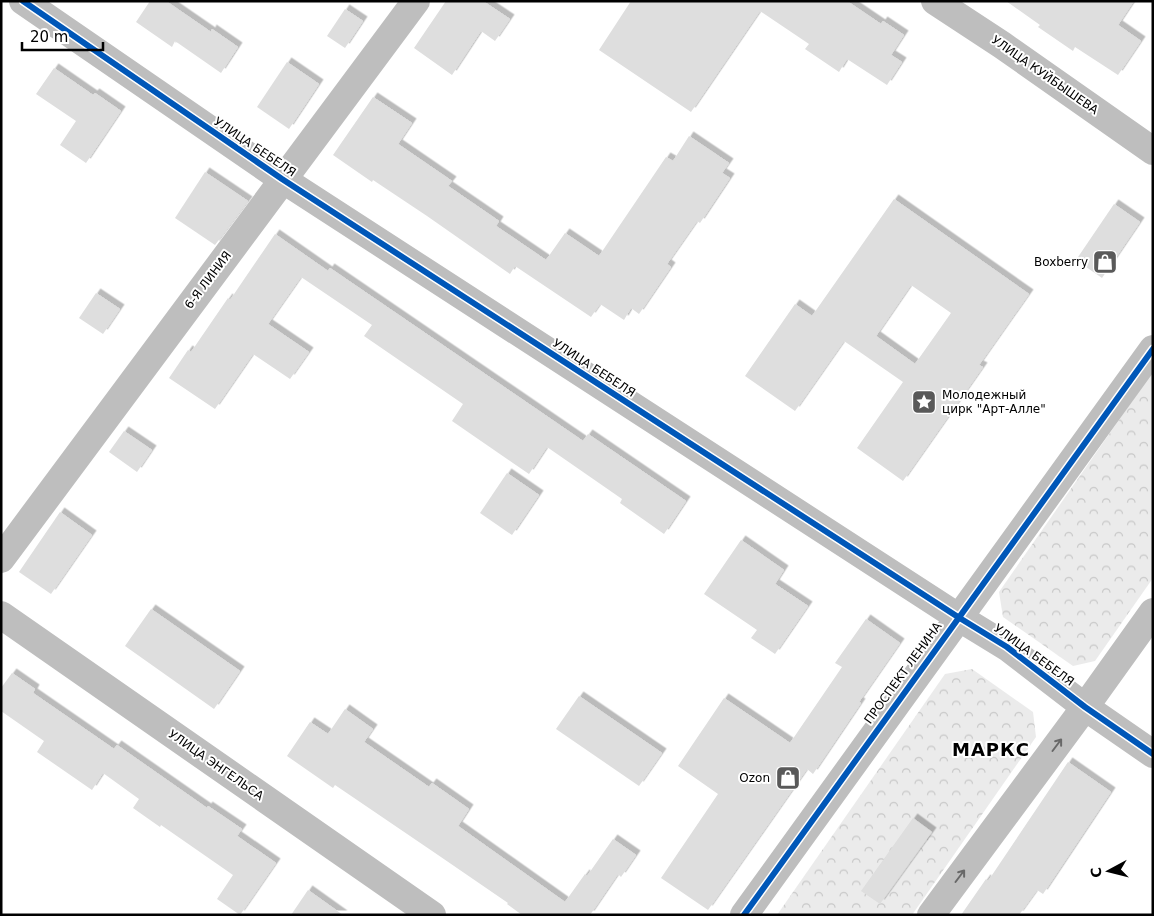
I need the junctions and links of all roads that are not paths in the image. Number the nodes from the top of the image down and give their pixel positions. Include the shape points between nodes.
1 (23, 1) edge
2 (416, 1) edge
3 (936, 1) edge
4 (1153, 150) edge
5 (282, 179) junction
6 (1153, 349) edge
7 (1, 559) edge
8 (1153, 612) edge
9 (1, 614) edge
10 (958, 617) junction
11 (1086, 707) junction
12 (1153, 754) edge
13 (432, 915) edge
14 (744, 915) edge
15 (931, 915) edge

1 - 5 street, УЛИЦА БЕБЕЛЯ
2 - 5 street, 6-Я ЛИНИЯ
3 - 4 street, УЛИЦА КУЙБЫШЕВА
5 - 7 street, 6-Я ЛИНИЯ
5 - 10 street, УЛИЦА БЕБЕЛЯ
6 - 10 street, ПРОСПЕКТ ЛЕНИНА
8 - 11 street
9 - 13 street, УЛИЦА ЭНГЕЛЬСА
10 - 11 street, УЛИЦА БЕБЕЛЯ via 1008,647
10 - 14 street, ПРОСПЕКТ ЛЕНИНА
11 - 12 street, УЛИЦА БЕБЕЛЯ
15 -> 11 street

